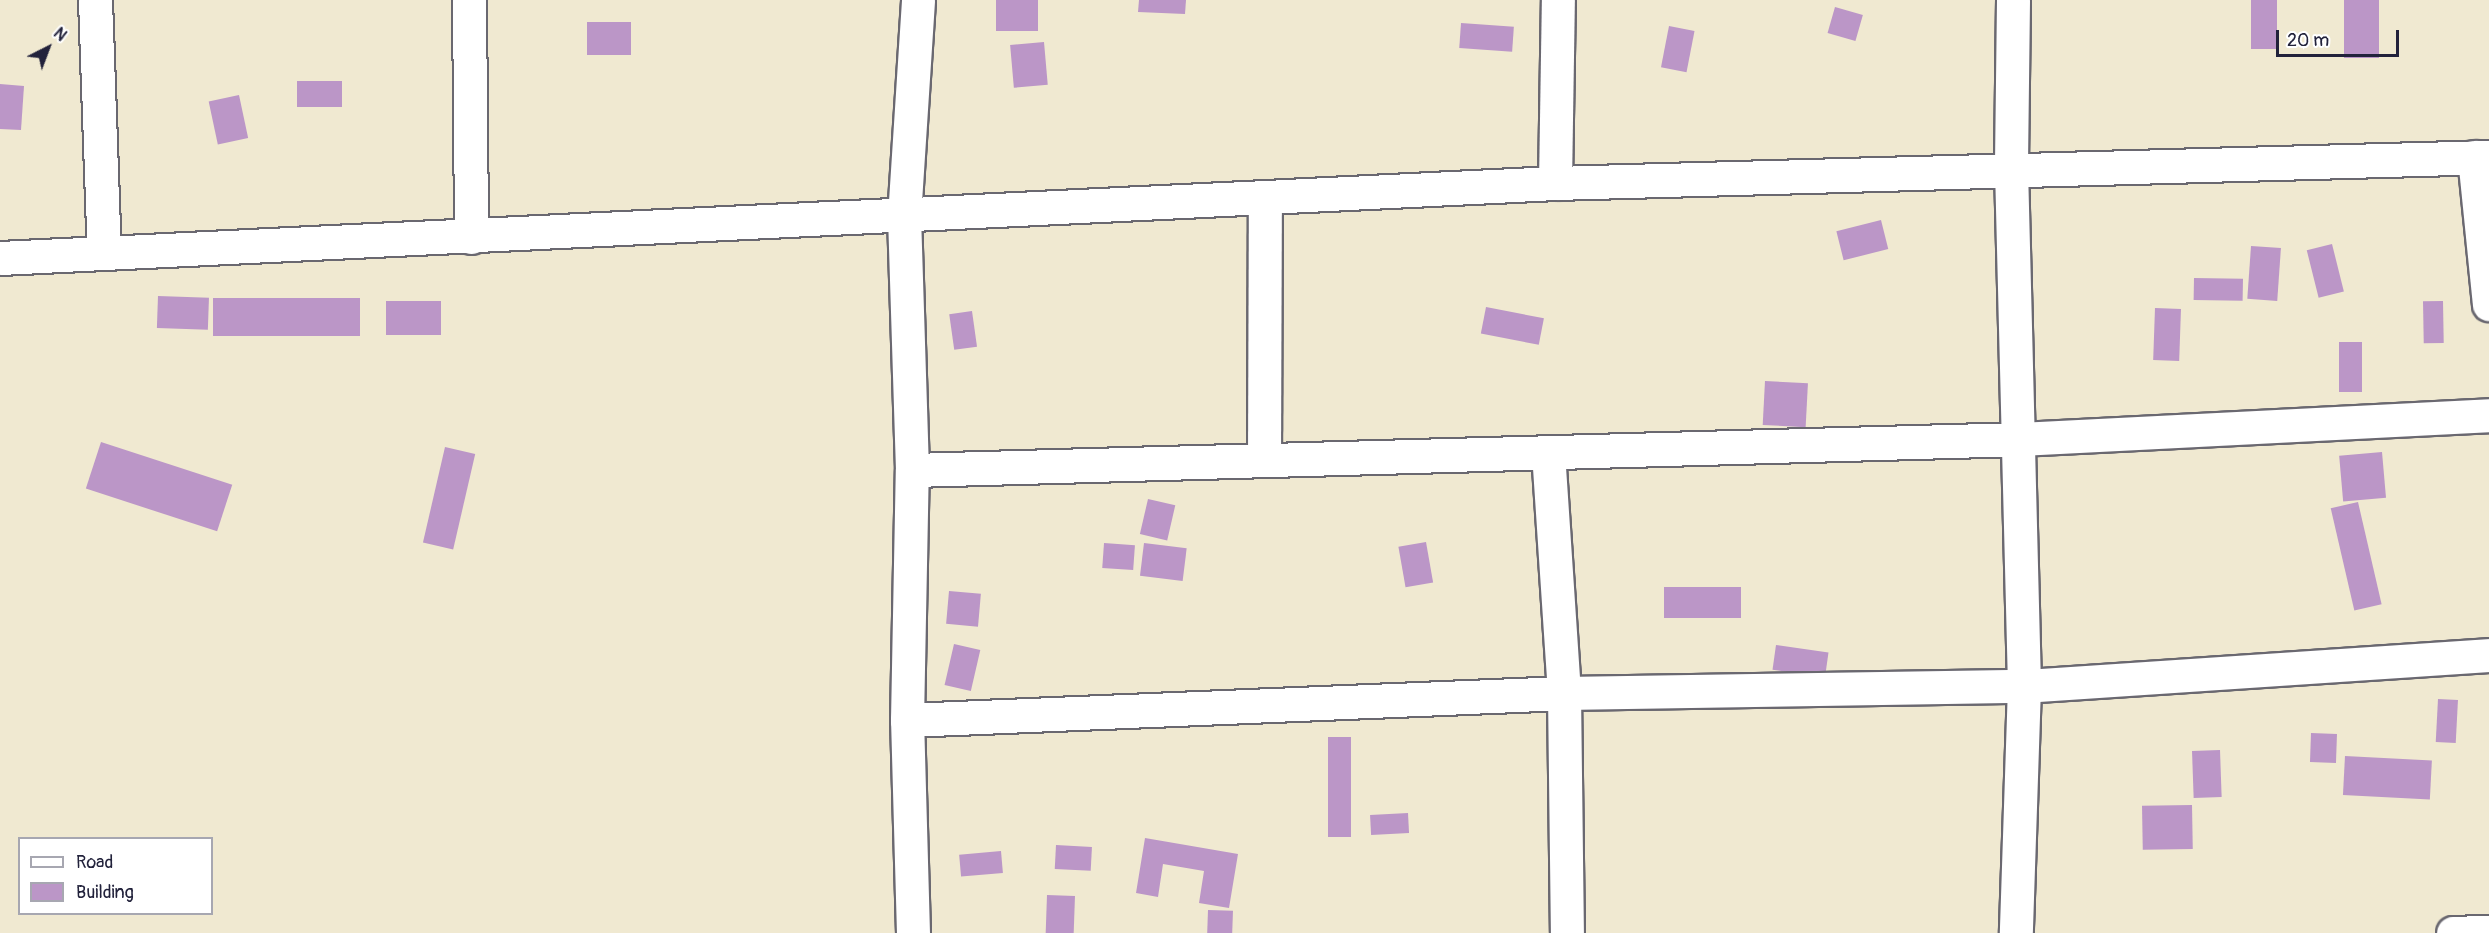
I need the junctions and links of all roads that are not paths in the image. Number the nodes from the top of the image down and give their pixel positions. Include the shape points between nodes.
1 (95, 0) edge
2 (469, 0) edge
3 (918, 0) edge
4 (1558, 0) edge
5 (2013, 0) edge
6 (2482, 157) edge
7 (2010, 168) junction
8 (1556, 183) junction
9 (1265, 200) junction
10 (904, 217) junction
11 (471, 237) junction
12 (104, 253) junction
13 (0, 258) edge
14 (2489, 304) edge
15 (2489, 415) edge
16 (2021, 439) junction
17 (1548, 452) junction
18 (1264, 457) junction
19 (912, 470) junction
20 (2489, 655) edge
21 (2024, 686) junction
22 (1564, 693) junction
23 (908, 720) junction
24 (2489, 932) edge
25 (913, 933) edge
26 (1567, 933) edge
27 (2016, 933) edge
28 (2452, 933) edge
29 (2476, 933) edge

1 - 12 street
2 - 11 street
3 - 10 street
4 - 8 street
5 - 7 street
6 - 7 street
6 - 14 street
7 - 8 street
7 - 16 street
8 - 9 street
9 - 10 street
9 - 18 street
10 - 11 street
10 - 19 street
11 - 12 street
12 - 13 street
15 - 16 street
16 - 17 street
16 - 21 street
17 - 18 street
17 - 22 street
18 - 19 street
19 - 23 street
20 - 21 street
21 - 22 street
21 - 27 street
22 - 23 street
22 - 26 street
23 - 25 street
24 - 29 street
28 - 29 street

